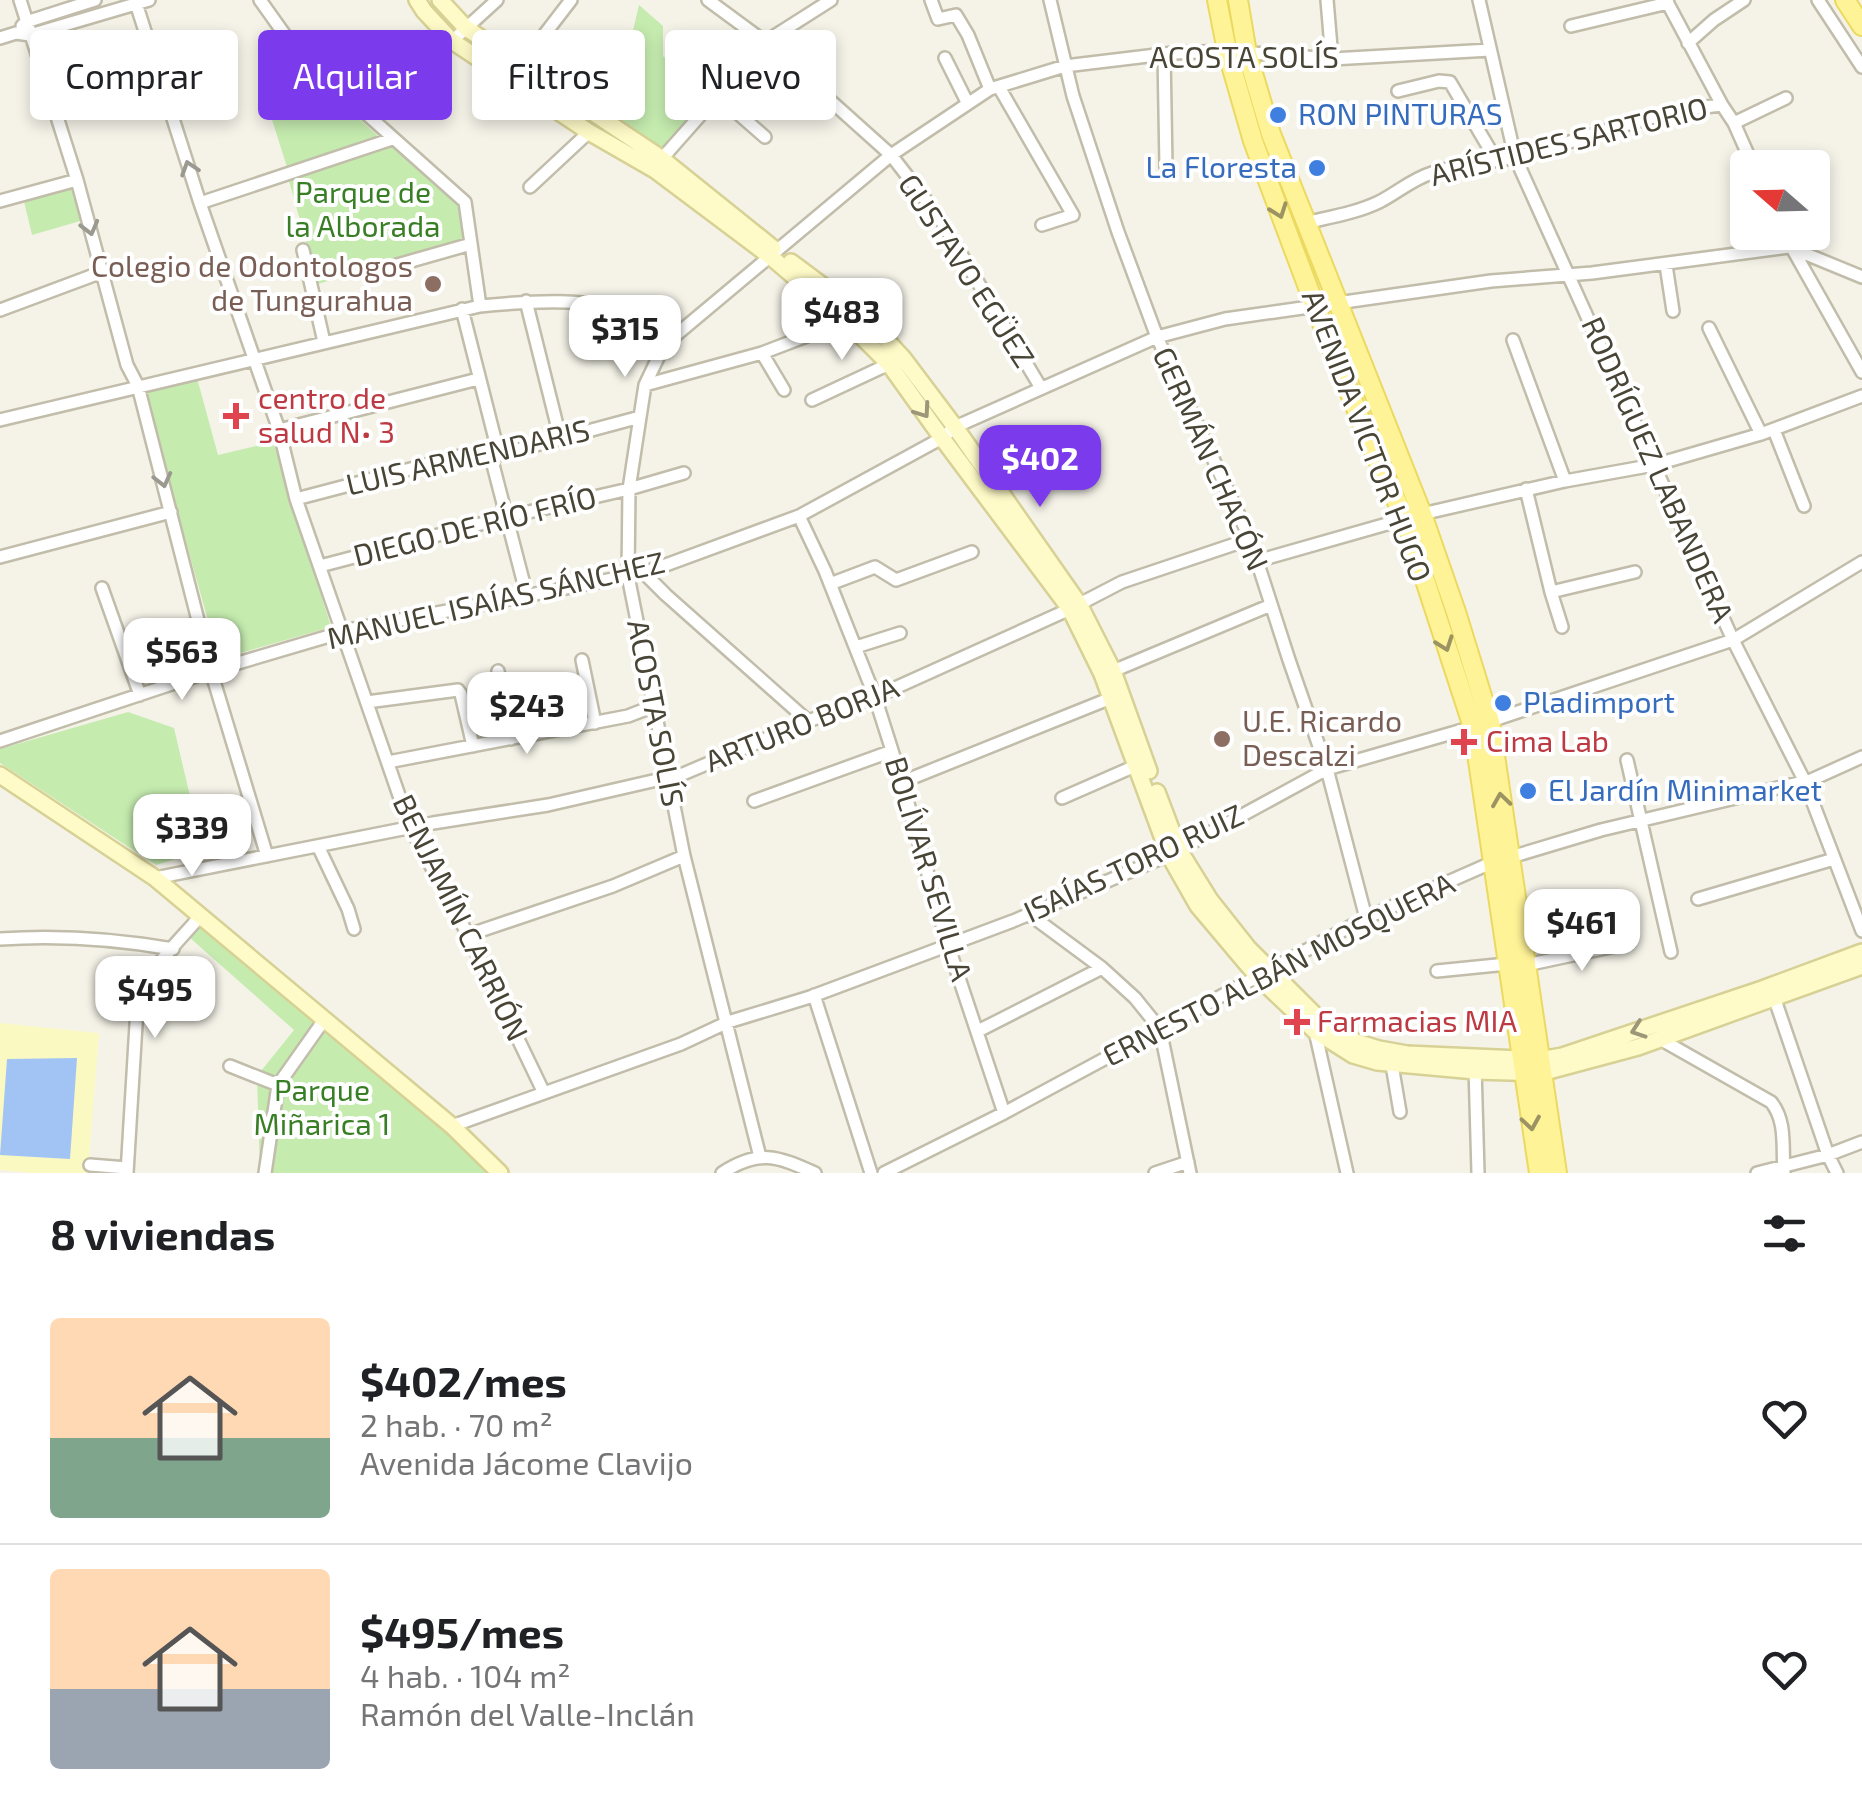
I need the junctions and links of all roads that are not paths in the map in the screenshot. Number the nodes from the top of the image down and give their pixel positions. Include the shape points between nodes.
1 (20, 0) edge
2 (95, 0) edge
3 (260, 0) edge
4 (417, 0) edge
5 (440, 0) edge
6 (497, 0) edge
7 (571, 0) edge
8 (708, 0) edge
9 (832, 0) edge
10 (931, 0) edge
11 (1052, 0) edge
12 (1217, 0) edge
13 (1238, 0) edge
14 (1327, 0) edge
15 (1478, 0) edge
16 (1744, 0) edge
17 (1818, 0) edge
18 (1845, 0) edge
19 (140, 1) edge
20 (1667, 2) edge
21 (1571, 26) dead end
22 (1862, 26) edge
23 (466, 28) junction
24 (24, 30) junction
25 (442, 30) edge
26 (548, 30) edge
27 (749, 30) edge
28 (784, 30) edge
29 (472, 32) edge
30 (0, 38) edge
31 (452, 41) joint
32 (1688, 43) junction
33 (1490, 50) junction
34 (1227, 52) junction
35 (1247, 53) junction
36 (1164, 54) junction
37 (945, 58) dead end
38 (1332, 59) junction
39 (1065, 66) junction
40 (1862, 68) edge
41 (994, 88) junction
42 (1398, 91) dead end
43 (1786, 98) dead end
44 (968, 102) junction
45 (836, 106) edge
46 (1722, 106) junction
47 (597, 120) edge
48 (697, 120) edge
49 (743, 120) edge
50 (1734, 123) junction
51 (589, 132) junction
52 (765, 137) dead end
53 (392, 138) junction
54 (1746, 150) edge
55 (891, 155) junction
56 (1515, 157) junction
57 (1496, 160) junction
58 (658, 164) junction
59 (1166, 167) dead end
60 (77, 180) junction
61 (530, 188) dead end
62 (0, 201) edge
63 (200, 203) junction
64 (1305, 223) junction
65 (1042, 225) dead end
66 (471, 244) junction
67 (304, 250) dead end
68 (1767, 250) edge
69 (1791, 250) edge
70 (1796, 250) edge
71 (774, 254) junction
72 (1666, 264) junction
73 (382, 268) dead end
74 (102, 272) junction
75 (1568, 274) junction
76 (1862, 277) edge
77 (526, 301) junction
78 (1338, 302) junction
79 (591, 304) junction
80 (480, 306) junction
81 (1315, 306) junction
82 (462, 309) junction
83 (0, 310) edge
84 (1673, 311) dead end
85 (846, 320) junction
86 (1709, 328) dead end
87 (1156, 337) junction
88 (1513, 340) dead end
89 (324, 342) junction
90 (664, 345) junction
91 (603, 352) dead end
92 (762, 353) junction
93 (255, 360) junction
94 (889, 364) junction
95 (1862, 372) edge
96 (478, 379) junction
97 (138, 386) junction
98 (645, 386) junction
99 (1040, 388) junction
100 (784, 390) dead end
101 (1862, 396) edge
102 (812, 400) dead end
103 (640, 416) junction
104 (0, 420) edge
105 (955, 428) junction
106 (279, 430) junction
107 (1768, 432) junction
108 (560, 437) junction
109 (942, 438) junction
110 (495, 456) junction
111 (1654, 466) junction
112 (684, 473) dead end
113 (1566, 481) junction
114 (629, 489) junction
115 (1526, 490) junction
116 (296, 499) junction
117 (1804, 506) dead end
118 (171, 512) junction
119 (799, 516) junction
120 (1413, 516) junction
121 (507, 518) junction
122 (1250, 539) junction
123 (972, 552) dead end
124 (0, 557) edge
125 (1257, 561) junction
126 (1862, 562) edge
127 (320, 566) junction
128 (644, 572) junction
129 (1636, 572) dead end
130 (628, 576) junction
131 (830, 584) junction
132 (102, 588) dead end
133 (1551, 592) junction
134 (527, 596) junction
135 (1271, 605) junction
136 (1074, 606) junction
137 (1562, 626) dead end
138 (344, 632) junction
139 (900, 633) dead end
140 (1734, 640) junction
141 (856, 648) junction
142 (582, 660) dead end
143 (212, 671) junction
144 (498, 671) dead end
145 (1113, 671) junction
146 (140, 695) junction
147 (875, 697) junction
148 (1111, 698) junction
149 (366, 702) junction
150 (654, 706) junction
151 (808, 722) junction
152 (595, 723) junction
153 (1481, 724) junction
154 (511, 739) junction
155 (0, 741) edge
156 (473, 746) junction
157 (892, 751) junction
158 (1862, 758) edge
159 (1627, 760) dead end
160 (388, 762) junction
161 (1141, 763) junction
162 (1328, 769) junction
163 (0, 775) edge
164 (668, 778) junction
165 (902, 782) junction
166 (1805, 782) junction
167 (1062, 798) dead end
168 (754, 802) dead end
169 (1641, 822) junction
170 (411, 828) junction
171 (318, 846) junction
172 (1174, 853) junction
173 (267, 856) junction
174 (684, 856) junction
175 (1834, 858) junction
176 (1500, 860) junction
177 (155, 878) junction
178 (1698, 899) dead end
179 (1030, 914) junction
180 (201, 915) junction
181 (1366, 918) junction
182 (354, 929) dead end
183 (1862, 931) edge
184 (468, 935) junction
185 (0, 939) edge
186 (1629, 943) dead end
187 (948, 946) junction
188 (173, 948) junction
189 (1670, 952) dead end
190 (1862, 952) edge
191 (1516, 965) junction
192 (1862, 966) edge
193 (1102, 968) junction
194 (1436, 971) dead end
195 (1264, 973) junction
196 (1772, 992) junction
197 (814, 996) junction
198 (324, 1020) junction
199 (728, 1022) junction
200 (1316, 1024) junction
201 (1160, 1029) junction
202 (978, 1030) junction
203 (1660, 1039) junction
204 (1392, 1064) junction
205 (1474, 1064) junction
206 (230, 1066) dead end
207 (1531, 1066) junction
208 (278, 1085) junction
209 (544, 1094) junction
210 (1400, 1112) dead end
211 (1004, 1114) junction
212 (452, 1126) junction
213 (1862, 1142) edge
214 (1828, 1154) junction
215 (760, 1156) junction
216 (90, 1165) dead end
217 (1189, 1168) edge
218 (127, 1170) edge
219 (1784, 1170) edge
220 (264, 1173) edge
221 (500, 1173) edge
222 (722, 1173) edge
223 (815, 1173) edge
224 (871, 1173) edge
225 (884, 1173) edge
226 (1155, 1173) edge
227 (1348, 1173) edge
228 (1478, 1173) edge
229 (1538, 1173) edge
230 (1557, 1173) edge
231 (1757, 1173) edge
232 (1837, 1173) edge

1 - 24 street
2 - 24 street
3 - 53 street via 297,52
4 - 25 street
5 - 23 street
6 - 23 street
7 - 26 street
8 - 27 street, GUSTAVO EGÜEZ
9 - 28 street
10 - 41 street via 938,19 956,15
11 - 39 street, GERMÁN CHACÓN
12 - 34 main road, AVENIDA VICTOR HUGO
13 - 35 main road, AVENIDA VICTOR HUGO
14 - 38 street
15 - 33 street, RODRÍGUEZ LABANDERA
16 - 32 street
17 - 40 street
18 - 22 main road
19 - 24 street
63 -> 19 street, BENJAMÍN CARRIÓN
20 - 21 street
20 - 32 street
23 - 29 street
23 - 31 street
24 - 30 street
24 - 60 street
31 - 51 street
32 - 46 street
33 - 38 street, ACOSTA SOLÍS
33 - 56 street, RODRÍGUEZ LABANDERA
34 - 35 street, ACOSTA SOLÍS
34 - 36 street, ACOSTA SOLÍS
34 -> 81 main road, AVENIDA VICTOR HUGO
35 - 38 street, ACOSTA SOLÍS
35 - 64 main road, AVENIDA VICTOR HUGO
36 - 39 street, ACOSTA SOLÍS
36 - 59 street
37 - 44 street
39 - 41 street, ACOSTA SOLÍS
39 - 87 street, GERMÁN CHACÓN
41 - 44 street, ACOSTA SOLÍS
41 - 65 street via 1073,215
42 - 57 street via 1450,82
43 - 50 street
44 - 55 street, ACOSTA SOLÍS
45 - 55 street, GUSTAVO EGÜEZ
46 - 50 street
46 - 56 street, ARÍSTIDES SARTORIO via 1663,114
47 - 58 street
48 - 58 street
49 - 52 street
50 - 54 street
51 - 58 street
51 - 61 street
53 - 63 street
53 - 66 street via 465,202
55 - 71 street, ACOSTA SOLÍS
55 - 99 street, GUSTAVO EGÜEZ via 939,217
56 - 57 street, ARÍSTIDES SARTORIO
56 - 75 street, RODRÍGUEZ LABANDERA
57 - 64 street, ARÍSTIDES SARTORIO via 1434,172 1361,209
58 - 71 street
60 - 62 street
60 -> 74 street
63 - 93 street, BENJAMÍN CARRIÓN
64 - 78 main road, AVENIDA VICTOR HUGO
66 - 73 street
66 - 80 street
67 - 89 street
68 - 72 street, MANUEL ISAÍAS SÁNCHEZ
69 - 95 street
70 - 76 street
71 - 85 street
71 - 90 street, ACOSTA SOLÍS
71 - 105 street via 854,309 903,358
72 - 75 street, MANUEL ISAÍAS SÁNCHEZ
72 - 84 street
74 - 83 street
74 - 97 street
75 - 78 street, MANUEL ISAÍAS SÁNCHEZ
75 - 111 street, RODRÍGUEZ LABANDERA
77 - 79 street
77 - 80 street
77 - 108 street
78 - 81 street, MANUEL ISAÍAS SÁNCHEZ
78 - 120 main road, AVENIDA VICTOR HUGO
79 - 90 street via 634,316
79 - 91 street
80 - 82 street
81 - 87 street, MANUEL ISAÍAS SÁNCHEZ
81 - 120 main road, AVENIDA VICTOR HUGO via 1369,441
82 - 89 street
82 - 96 street
85 - 92 street
85 - 94 street
86 - 107 street
87 - 99 street, MANUEL ISAÍAS SÁNCHEZ
87 - 122 street, GERMÁN CHACÓN
88 - 113 street
89 - 93 street
90 - 98 street, ACOSTA SOLÍS
92 - 98 street
92 - 100 street
93 - 97 street
93 - 106 street, BENJAMÍN CARRIÓN
94 - 102 street
94 -> 109 street
96 - 106 street
96 - 110 street
97 - 104 street
97 -> 118 street
98 - 103 street, ACOSTA SOLÍS
99 - 105 street, MANUEL ISAÍAS SÁNCHEZ
101 - 107 street
103 - 108 street, LUIS ARMENDARIS
103 - 114 street, ACOSTA SOLÍS
105 - 109 street, MANUEL ISAÍAS SÁNCHEZ
105 - 136 street
106 - 116 street, BENJAMÍN CARRIÓN
107 - 111 street
107 - 117 street
108 - 110 street, LUIS ARMENDARIS
109 - 119 street, MANUEL ISAÍAS SÁNCHEZ
109 - 136 street
110 - 116 street, LUIS ARMENDARIS via 479,451
110 - 121 street
111 - 113 street
111 - 140 street, RODRÍGUEZ LABANDERA
112 - 114 street, DIEGO DE RÍO FRÍO
113 - 115 street
114 - 121 street, DIEGO DE RÍO FRÍO
114 - 130 street, ACOSTA SOLÍS
115 - 120 street
115 - 133 street
116 - 127 street, BENJAMÍN CARRIÓN
118 - 124 street
118 - 143 street
119 - 128 street, MANUEL ISAÍAS SÁNCHEZ
119 - 131 street, BOLÍVAR SEVILLA
120 - 125 street
120 - 153 main road, AVENIDA VICTOR HUGO via 1456,612
121 - 127 street, DIEGO DE RÍO FRÍO
121 - 134 street
122 - 125 street, GERMÁN CHACÓN
122 - 136 street, ARTURO BORJA via 1122,582
123 - 131 street via 896,580 875,567
125 - 135 street, GERMÁN CHACÓN
126 - 140 street, ISAÍAS TORO RUIZ
127 - 138 street, BENJAMÍN CARRIÓN
128 - 130 street, MANUEL ISAÍAS SÁNCHEZ
128 - 151 street
129 - 133 street
130 - 134 street, MANUEL ISAÍAS SÁNCHEZ
130 - 150 street, ACOSTA SOLÍS
131 - 141 street, BOLÍVAR SEVILLA
132 - 146 street
133 - 137 street
134 - 138 street, MANUEL ISAÍAS SÁNCHEZ
135 - 145 street
135 - 162 street, GERMÁN CHACÓN
136 - 145 street
136 - 147 street, ARTURO BORJA
136 - 148 street
138 - 143 street, MANUEL ISAÍAS SÁNCHEZ
138 - 149 street, BENJAMÍN CARRIÓN
139 - 141 street
140 - 153 street, ISAÍAS TORO RUIZ
140 - 166 street, RODRÍGUEZ LABANDERA
141 - 147 street, BOLÍVAR SEVILLA
142 - 152 street
143 - 146 street, MANUEL ISAÍAS SÁNCHEZ
143 - 173 street
144 - 154 street
145 - 161 street
146 - 155 street, MANUEL ISAÍAS SÁNCHEZ
147 - 151 street, ARTURO BORJA
147 - 157 street, BOLÍVAR SEVILLA
148 - 161 street
148 - 165 street
149 - 156 street via 458,690
149 - 160 street, BENJAMÍN CARRIÓN
150 - 152 street
150 - 164 street, ACOSTA SOLÍS
151 - 164 street, ARTURO BORJA
152 - 154 street
153 - 162 street, ISAÍAS TORO RUIZ
153 - 176 main road, AVENIDA VICTOR HUGO
154 - 156 street
156 - 160 street
157 - 165 street, BOLÍVAR SEVILLA
157 - 168 street
158 - 166 street, ERNESTO ALBÁN MOSQUERA
159 - 169 street
160 - 170 street, BENJAMÍN CARRIÓN
161 - 167 street
161 - 172 street
162 - 172 street, ISAÍAS TORO RUIZ
162 - 181 street, GERMÁN CHACÓN
163 - 177 street
164 - 170 street, ARTURO BORJA
164 - 174 street, ACOSTA SOLÍS
165 - 187 street, BOLÍVAR SEVILLA
166 - 169 street, ERNESTO ALBÁN MOSQUERA
166 - 175 street, RODRÍGUEZ LABANDERA
169 - 176 street, ERNESTO ALBÁN MOSQUERA
169 - 189 street
170 - 171 street, ARTURO BORJA
170 - 184 street, BENJAMÍN CARRIÓN
171 - 173 street, ARTURO BORJA
171 - 182 street
172 - 179 street, ISAÍAS TORO RUIZ
172 - 195 street via 1198,906
173 - 177 street, ARTURO BORJA
174 - 184 street
174 - 199 street, ACOSTA SOLÍS
175 - 178 street
175 - 183 street, RODRÍGUEZ LABANDERA
176 - 181 street, ERNESTO ALBÁN MOSQUERA
176 - 191 main road, AVENIDA VICTOR HUGO
177 - 180 street
179 - 187 street, ISAÍAS TORO RUIZ
179 - 193 street
180 - 188 street
180 - 198 street
181 - 195 street, ERNESTO ALBÁN MOSQUERA
184 - 209 street, BENJAMÍN CARRIÓN
185 - 188 street
186 - 191 street
187 - 197 street, ISAÍAS TORO RUIZ
187 - 202 street, BOLÍVAR SEVILLA
188 - 218 street via 141,990 137,1008
190 - 196 street
191 - 194 street
191 - 207 main road, AVENIDA VICTOR HUGO
192 - 196 street
193 - 201 street
193 - 202 street
195 - 200 street
195 - 201 street, ERNESTO ALBÁN MOSQUERA
196 - 203 street
196 -> 207 street
196 - 214 street
197 - 199 street, ISAÍAS TORO RUIZ
197 - 224 street
198 - 208 street
198 - 212 street
199 - 209 street, ISAÍAS TORO RUIZ
199 - 215 street, ACOSTA SOLÍS
200 - 204 street via 1352,1055
200 - 205 street via 1379,1049
200 - 227 street
201 - 211 street, ERNESTO ALBÁN MOSQUERA
201 - 217 street
202 - 211 street, BOLÍVAR SEVILLA
203 - 207 street via 1560,1069
203 - 219 street via 1771,1102 1781,1122
204 - 205 street
204 - 210 street
205 - 207 street
205 - 228 street
206 - 208 street
207 -> 229 main road, AVENIDA VICTOR HUGO
207 - 230 main road, AVENIDA VICTOR HUGO
208 - 220 street
209 - 212 street, ISAÍAS TORO RUIZ
211 - 225 street, ERNESTO ALBÁN MOSQUERA
212 - 221 street
213 - 214 street
214 - 219 street
214 - 232 street
215 - 222 street
215 - 223 street
216 - 218 street
217 - 226 street
219 - 231 street

